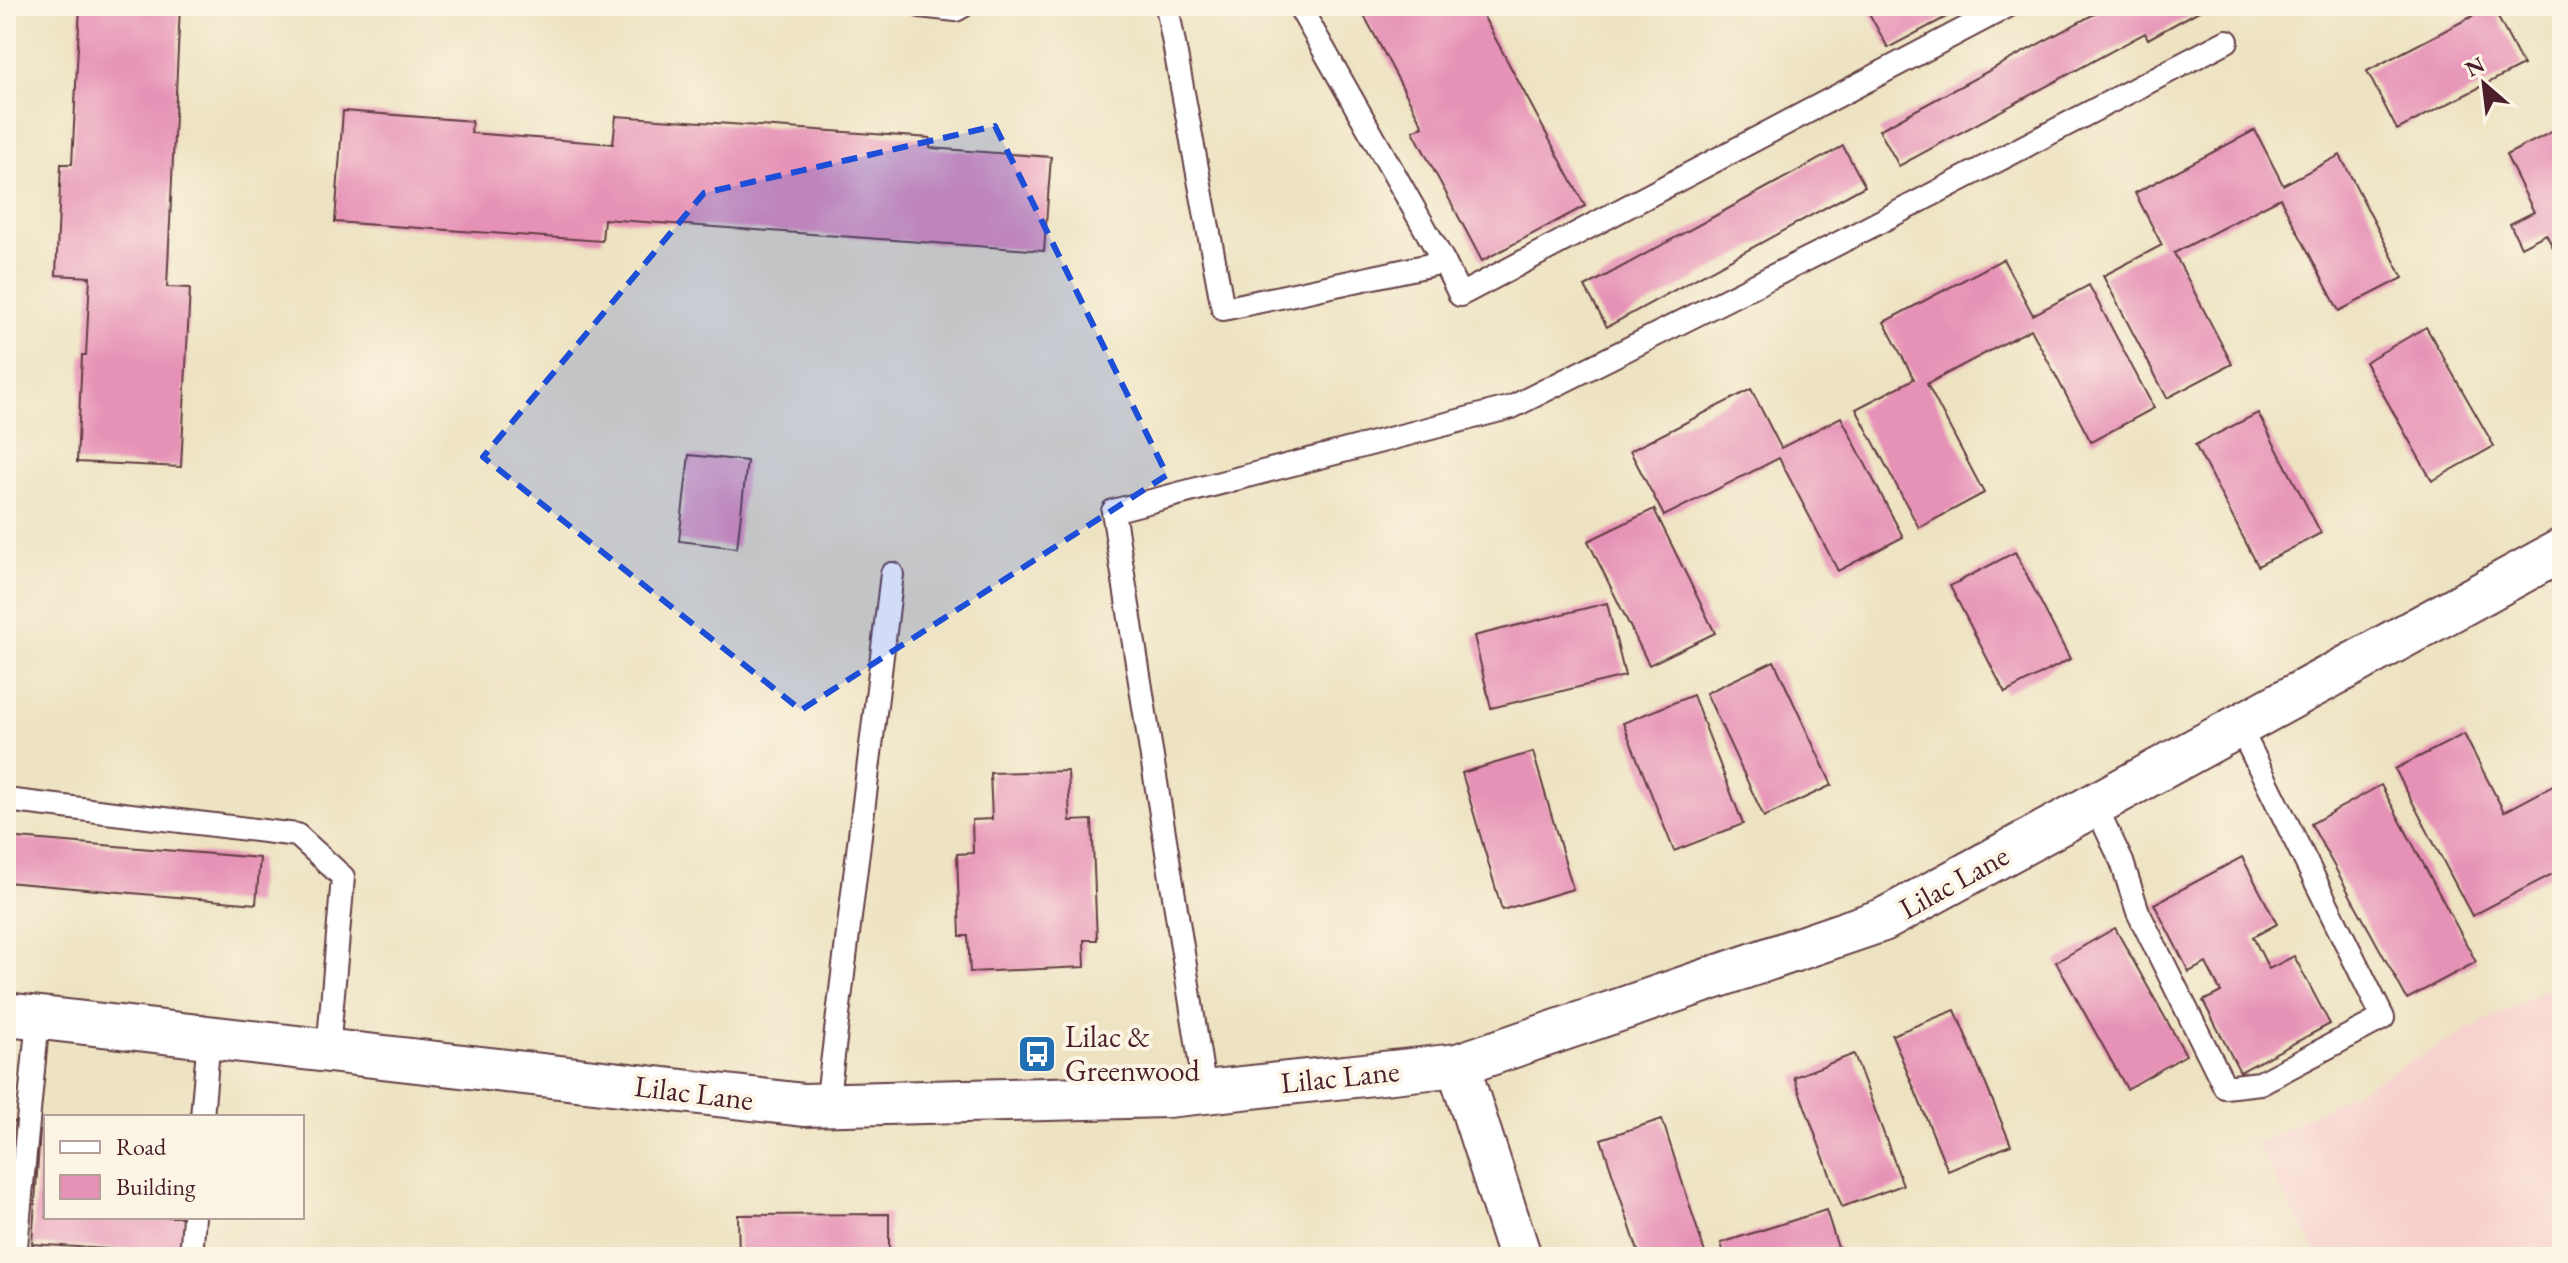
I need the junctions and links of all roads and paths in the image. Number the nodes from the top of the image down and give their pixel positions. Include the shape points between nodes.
1 (920, 6) edge
2 (963, 6) edge
3 (1167, 6) edge
4 (1299, 6) edge
5 (2008, 6) edge
6 (2227, 41) dead end
7 (1444, 262) junction
8 (2562, 550) edge
9 (892, 574) dead end
10 (2239, 726) junction
11 (6, 800) edge
12 (2095, 805) junction
13 (22, 1016) edge
14 (209, 1037) junction
15 (328, 1051) junction
16 (1458, 1065) junction
17 (1205, 1092) junction
18 (827, 1105) junction
19 (202, 1115) edge
20 (194, 1219) edge
21 (15, 1257) edge
22 (191, 1257) edge
23 (1520, 1257) edge

1 - 2 lane
3 - 7 lane via 1223,309
4 - 7 lane
5 - 7 lane via 1460,295
6 - 17 lane via 1512,407 1113,511
8 - 10 street, Lilac Lane
9 - 18 lane
10 - 12 street, Lilac Lane
10 - 12 lane via 2383,1018 2260,1083 2225,1087 2138,912
11 - 15 lane via 297,835 343,877
12 - 16 street, Lilac Lane via 1883,920
13 - 14 street, Lilac Lane
13 - 21 lane
14 - 15 street, Lilac Lane
14 - 19 lane
15 - 18 street, Lilac Lane
16 - 17 street, Lilac Lane
16 - 23 street
17 - 18 street, Lilac Lane
20 - 22 lane

